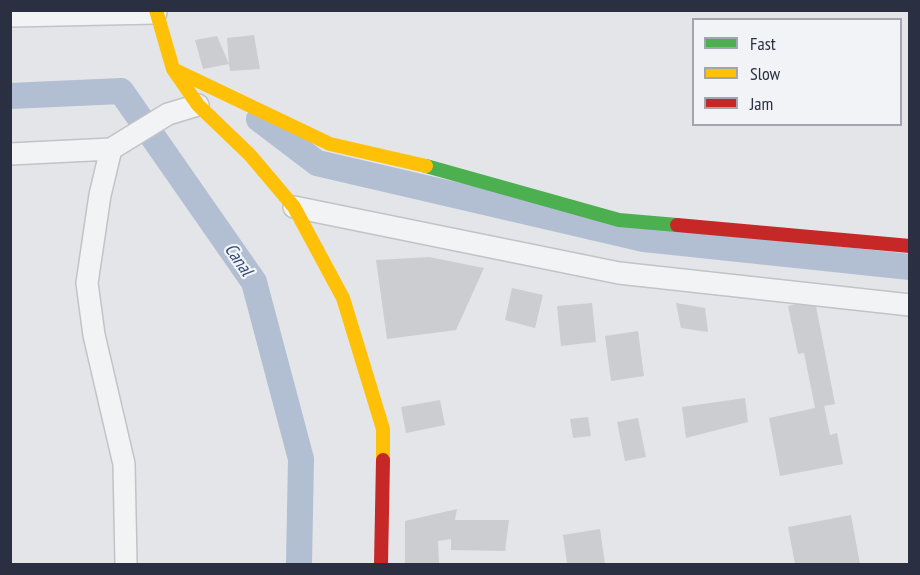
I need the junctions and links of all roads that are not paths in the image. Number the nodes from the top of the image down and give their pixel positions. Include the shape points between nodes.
1 (156, 12) edge
2 (17, 14) edge
3 (173, 69) junction
4 (198, 105) junction
5 (119, 144) junction
6 (10, 154) edge
7 (294, 207) junction
8 (909, 246) edge
9 (909, 305) edge
10 (126, 564) edge
11 (381, 564) edge

1 - 2 street
1 - 3 street
3 - 4 street
3 - 8 street via 330,144 424,165 619,220
4 - 5 street via 168,114
4 - 7 street via 250,155
5 - 6 street
5 - 10 street via 100,195 87,283 94,335 124,464
7 - 9 street via 619,273
7 - 11 street via 343,298 383,429

